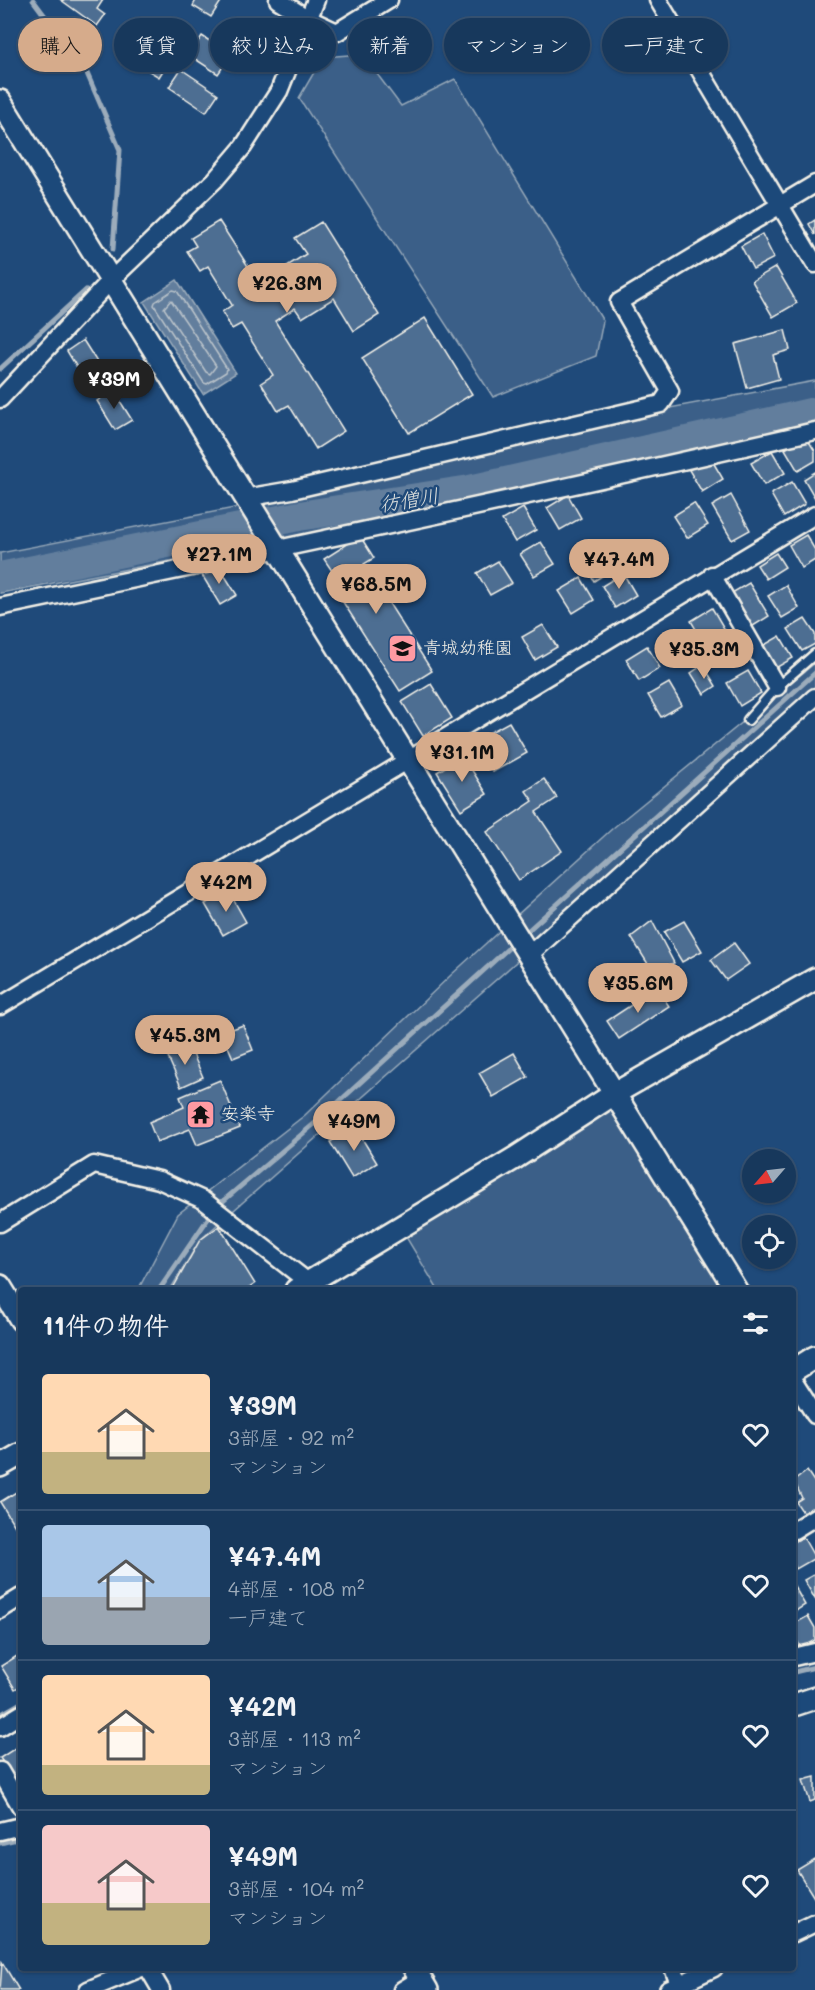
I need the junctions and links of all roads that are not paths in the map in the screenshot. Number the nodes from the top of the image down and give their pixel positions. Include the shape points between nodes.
1 (278, 0) edge
2 (316, 0) edge
3 (389, 0) edge
4 (658, 0) edge
5 (307, 18) joint
6 (336, 32) edge
7 (286, 72) edge
8 (0, 101) edge
9 (815, 184) edge
10 (781, 204) junction
11 (815, 264) edge
12 (111, 280) junction
13 (0, 399) edge
14 (815, 431) edge
15 (245, 498) junction
16 (815, 515) edge
17 (275, 548) junction
18 (712, 575) junction
19 (0, 607) edge
20 (815, 654) edge
21 (777, 687) junction
22 (815, 697) edge
23 (748, 720) dead end
24 (406, 760) junction
25 (528, 956) junction
26 (815, 978) edge
27 (0, 1006) edge
28 (614, 1094) junction
29 (0, 1223) edge
30 (0, 1286) edge
31 (306, 1287) edge
32 (734, 1287) edge
33 (18, 1315) edge
34 (815, 1357) edge
35 (796, 1369) edge
36 (796, 1385) edge
37 (815, 1415) edge
38 (18, 1456) edge
39 (0, 1466) edge
40 (815, 1517) edge
41 (796, 1529) edge
42 (18, 1600) edge
43 (0, 1610) edge
44 (815, 1652) edge
45 (796, 1657) edge
46 (815, 1698) edge
47 (796, 1704) edge
48 (18, 1716) edge
49 (0, 1727) edge
50 (0, 1771) edge
51 (18, 1802) edge
52 (18, 1827) edge
53 (0, 1831) edge
54 (815, 1923) edge
55 (796, 1931) edge
56 (134, 1971) edge
57 (150, 1971) edge
58 (673, 1971) edge
59 (708, 1971) edge
60 (674, 1987) edge
61 (88, 1990) edge
62 (161, 1990) edge

1 - 5 street
2 - 5 street
3 - 6 street
4 - 10 street
7 - 12 street via 243,147 215,180
8 - 12 street
9 - 10 street
10 - 11 street
10 - 15 street via 619,302 670,391 661,404
12 - 13 street
12 - 15 street
14 - 17 street via 432,518
15 - 17 street
16 - 18 street
17 - 19 street
17 - 24 street
18 - 21 street
18 - 24 street
20 - 21 lane
21 - 23 lane
22 - 25 street
24 - 25 street
24 - 27 street
25 - 28 street
26 - 28 street
28 - 31 street
28 - 32 street
29 - 31 street via 94,1165 159,1180 203,1200
30 - 33 street
34 - 35 street
36 - 37 street
38 - 39 street
40 - 41 street
42 - 43 street
44 - 45 street
46 - 47 street
48 - 49 street
50 - 51 street
52 - 53 street
54 - 55 street
56 - 61 street
57 - 62 street
58 - 60 street
59 - 60 street

